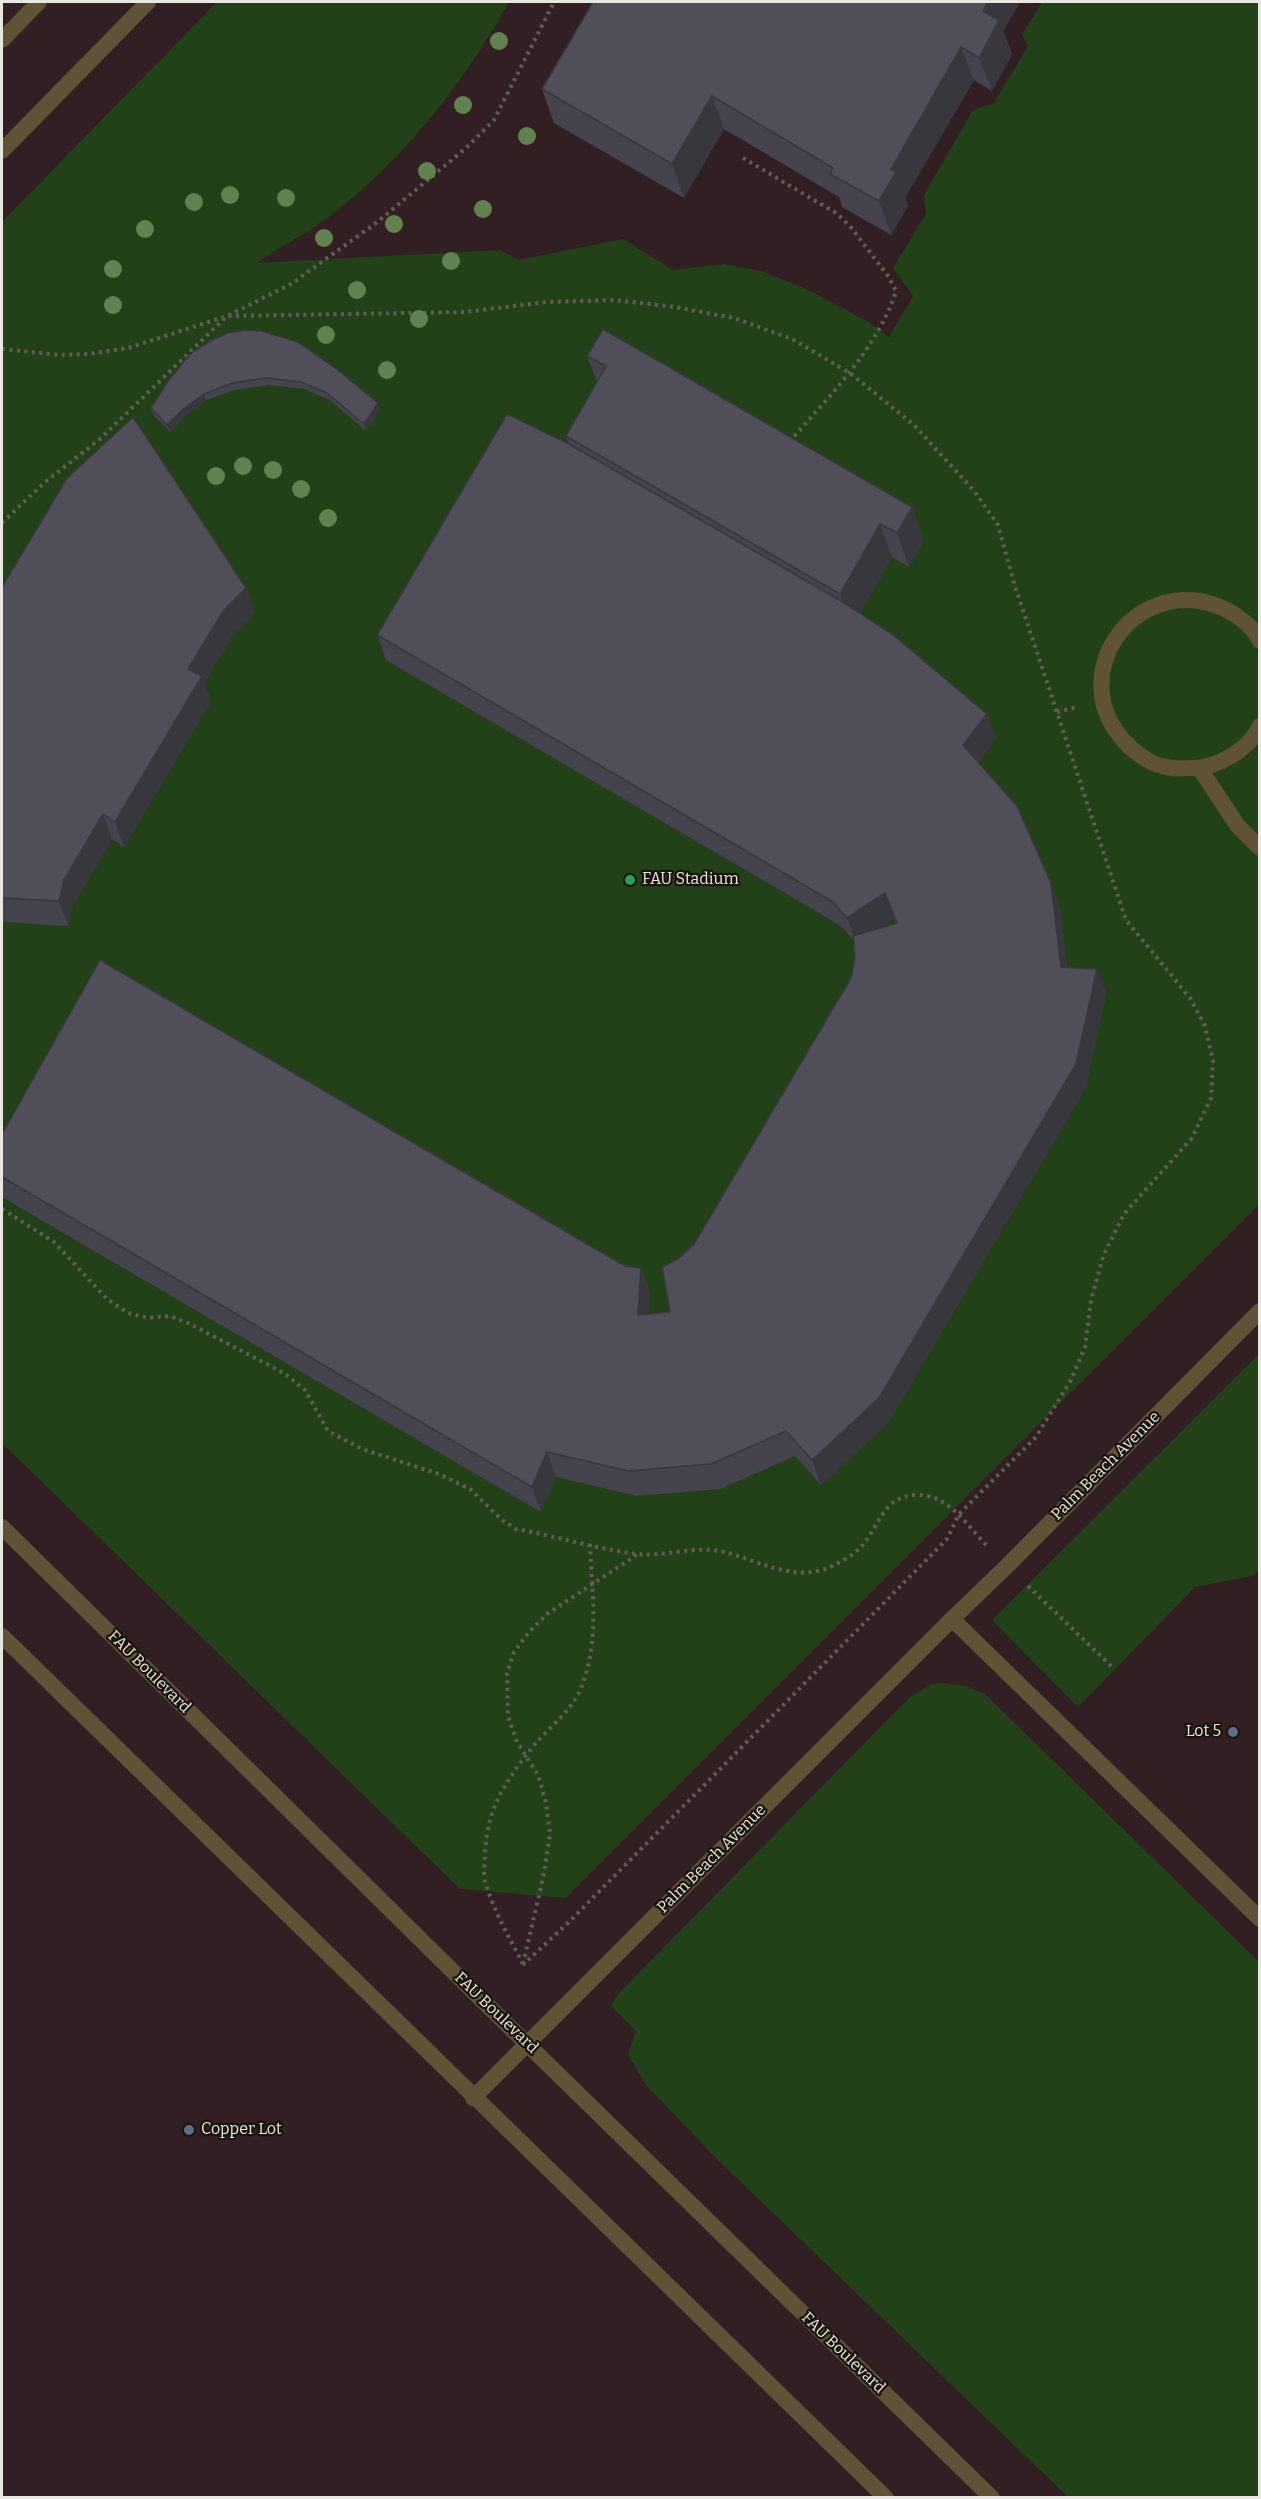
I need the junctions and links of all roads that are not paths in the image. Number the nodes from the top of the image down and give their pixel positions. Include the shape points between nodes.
1 (39, 2) edge
2 (148, 2) edge
3 (2, 40) edge
4 (2, 152) edge
5 (1260, 641) edge
6 (1260, 726) edge
7 (1200, 769) junction
8 (1260, 848) edge
9 (1260, 1311) edge
10 (5, 1536) edge
11 (952, 1619) junction
12 (2, 1636) edge
13 (1260, 1919) edge
14 (528, 2043) junction
15 (473, 2098) junction
16 (886, 2498) edge
17 (992, 2498) edge

1 - 3 street
2 - 4 street
5 - 7 street via 1231,610 1198,599 1163,602 1134,616 1113,640 1102,669 1102,701 1114,730 1135,753 1166,767
6 - 7 street via 1232,757
7 - 8 street via 1237,825
9 - 11 street, Palm Beach Avenue
10 - 14 street, FAU Boulevard
11 - 13 street
11 - 14 street, Palm Beach Avenue
12 - 15 street
14 - 15 street, Palm Beach Avenue
14 - 17 street, FAU Boulevard
15 - 16 street

